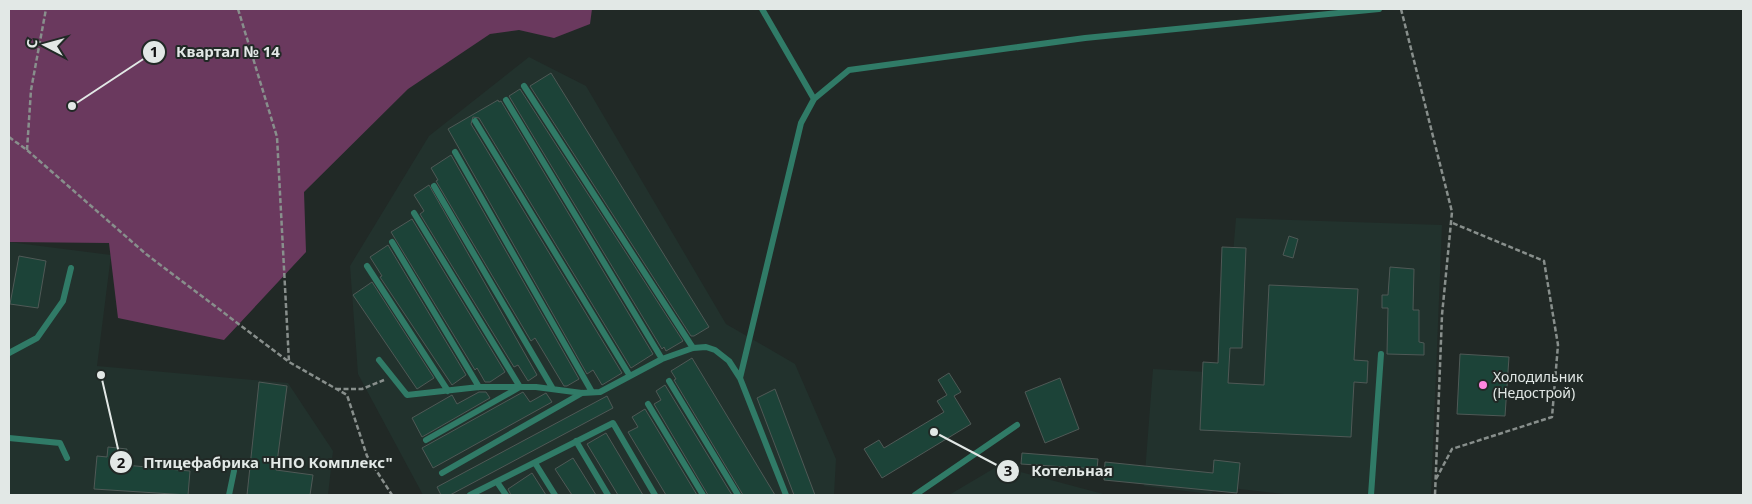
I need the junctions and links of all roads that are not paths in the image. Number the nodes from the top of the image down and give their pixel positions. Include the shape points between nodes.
1 (762, 9) edge
2 (1379, 9) edge
3 (524, 86) dead end
4 (814, 99) junction
5 (506, 100) dead end
6 (475, 121) dead end
7 (455, 152) dead end
8 (434, 186) dead end
9 (414, 213) dead end
10 (392, 242) dead end
11 (368, 266) dead end
12 (71, 268) dead end
13 (692, 348) junction
14 (9, 353) edge
15 (1380, 354) dead end
16 (662, 359) junction
17 (379, 360) dead end
18 (630, 376) junction
19 (740, 378) junction
20 (669, 381) dead end
21 (479, 387) junction
22 (520, 387) junction
23 (553, 389) junction
24 (448, 391) junction
25 (592, 392) junction
26 (582, 393) junction
27 (648, 404) dead end
28 (1017, 425) dead end
29 (9, 438) edge
30 (426, 440) dead end
31 (576, 441) junction
32 (67, 458) dead end
33 (535, 462) junction
34 (234, 472) dead end
35 (442, 473) dead end
36 (497, 482) junction
37 (229, 495) edge
38 (470, 495) edge
39 (506, 495) edge
40 (555, 495) edge
41 (608, 495) edge
42 (655, 495) edge
43 (703, 495) edge
44 (738, 495) edge
45 (786, 495) edge
46 (915, 495) edge
47 (1371, 495) edge

1 - 4 lane
2 - 4 lane via 1085,38 849,70
3 - 13 lane
4 - 19 lane via 801,122
5 - 16 lane
6 - 18 lane
7 - 25 lane
8 - 23 lane
9 - 22 lane
10 - 21 lane
11 - 24 lane
12 - 14 lane via 64,301 37,338
13 - 16 lane
13 - 19 lane via 715,350 729,361
15 - 47 lane
16 - 18 lane
17 - 24 lane via 407,395
18 - 25 lane via 600,392
19 - 45 lane
20 - 44 lane
21 - 22 lane
21 - 24 lane
22 - 23 lane
22 - 30 lane
23 - 26 lane
25 - 26 lane
26 - 35 lane
27 - 43 lane
28 - 46 lane
29 - 32 lane via 60,443
31 - 33 lane
31 - 41 lane
31 - 42 lane via 612,423
33 - 36 lane
33 - 40 lane
34 - 37 lane
36 - 38 lane
36 - 39 lane

